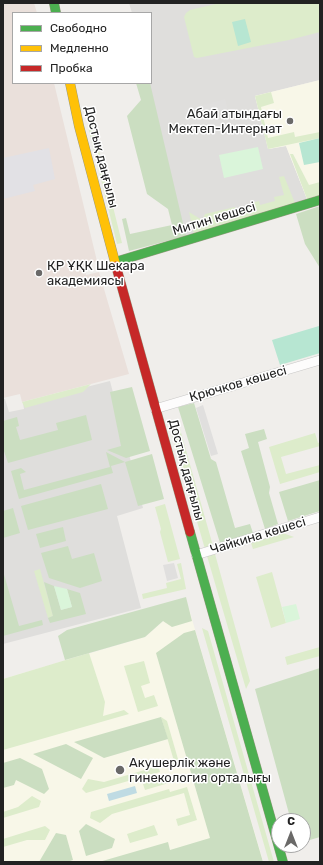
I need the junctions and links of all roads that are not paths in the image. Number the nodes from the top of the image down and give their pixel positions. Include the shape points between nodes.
1 (70, 84) edge
2 (320, 200) edge
3 (115, 262) junction
4 (320, 360) edge
5 (156, 409) junction
6 (320, 516) edge
7 (196, 555) junction
8 (283, 862) edge

1 - 3 main road, Достық даңғылы
2 - 3 main road, Митин көшесі
3 - 5 main road, Достық даңғылы
4 - 5 street, Крючков көшесі
5 - 7 main road, Достық даңғылы
6 - 7 street, Чайкина көшесі
7 - 8 main road, Достық даңғылы

